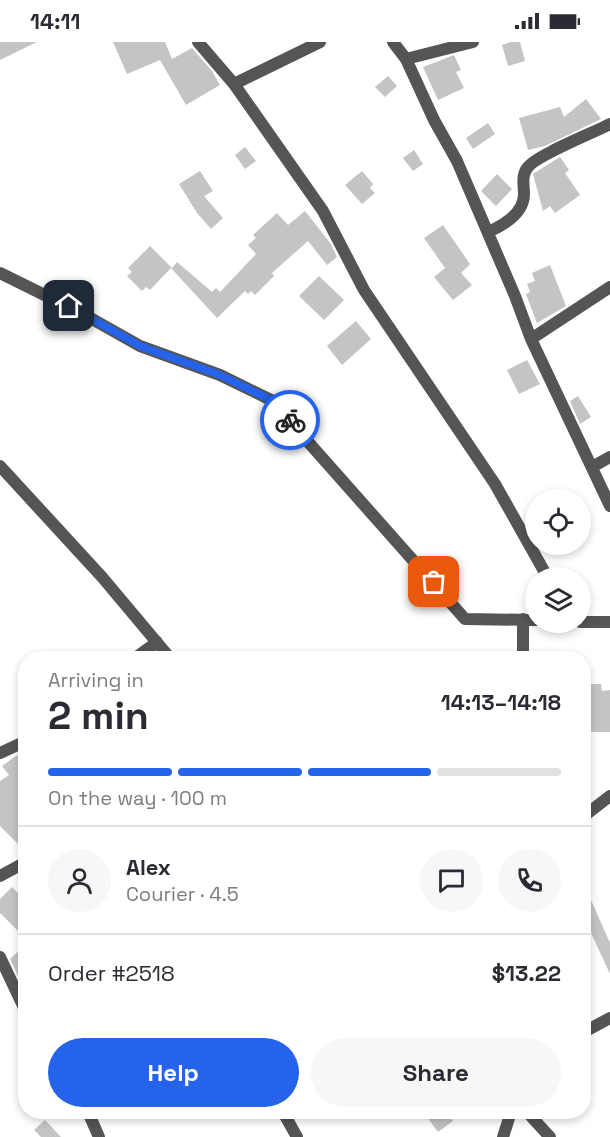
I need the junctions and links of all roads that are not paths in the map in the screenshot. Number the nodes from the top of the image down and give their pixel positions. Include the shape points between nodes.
1 (198, 42) edge
2 (321, 42) edge
3 (393, 42) edge
4 (473, 42) edge
5 (406, 59) junction
6 (234, 84) junction
7 (610, 124) edge
8 (488, 232) junction
9 (0, 273) edge
10 (610, 287) edge
11 (531, 339) junction
12 (610, 457) edge
13 (0, 466) edge
14 (592, 467) junction
15 (610, 506) edge
16 (542, 567) edge
17 (525, 620) edge
18 (591, 622) edge
19 (610, 622) edge
20 (527, 633) edge
21 (157, 642) junction
22 (145, 651) edge
23 (164, 651) edge
24 (524, 651) edge
25 (18, 745) edge
26 (0, 753) edge
27 (610, 796) edge
28 (591, 811) edge
29 (18, 866) edge
30 (0, 876) edge
31 (0, 957) edge
32 (18, 995) edge
33 (610, 1018) edge
34 (591, 1028) edge
35 (92, 1119) edge
36 (287, 1119) edge
37 (509, 1119) edge
38 (533, 1119) edge
39 (99, 1137) edge
40 (297, 1137) edge
41 (503, 1137) edge
42 (550, 1137) edge

1 - 6 street
2 - 6 street
3 - 5 street
4 - 5 street
5 - 8 street
6 - 16 street via 323,211 364,290 495,484
7 - 8 street via 527,167 522,205 514,216
8 - 11 street
9 - 17 street via 140,346 220,375 271,400 465,619
10 - 11 street
11 - 14 street
12 - 14 street
13 - 21 street
14 - 15 street
18 - 19 street
20 - 24 street
21 - 22 street
21 - 23 street
25 - 26 street
27 - 28 street
29 - 30 street
31 - 32 street
33 - 34 street
35 - 39 street
36 - 40 street
37 - 41 street
38 - 42 street

